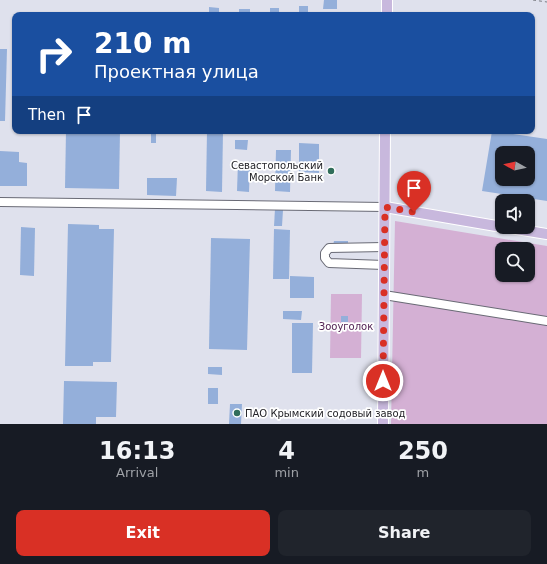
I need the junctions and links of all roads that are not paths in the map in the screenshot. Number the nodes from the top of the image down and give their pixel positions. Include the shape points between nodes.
1 (387, 0) edge
2 (387, 12) edge
3 (385, 134) edge
4 (0, 202) edge
5 (385, 207) junction
6 (495, 226) edge
7 (535, 232) edge
8 (547, 234) edge
9 (384, 247) junction
10 (384, 265) junction
11 (384, 295) junction
12 (547, 321) edge
13 (383, 424) edge

1 - 2 main road
3 - 5 main road
4 - 5 lane
5 - 6 main road
5 - 9 main road
7 - 8 main road
9 - 10 main road
9 - 10 lane via 329,248 325,253 329,263
10 - 11 main road
11 - 12 lane
11 - 13 main road

